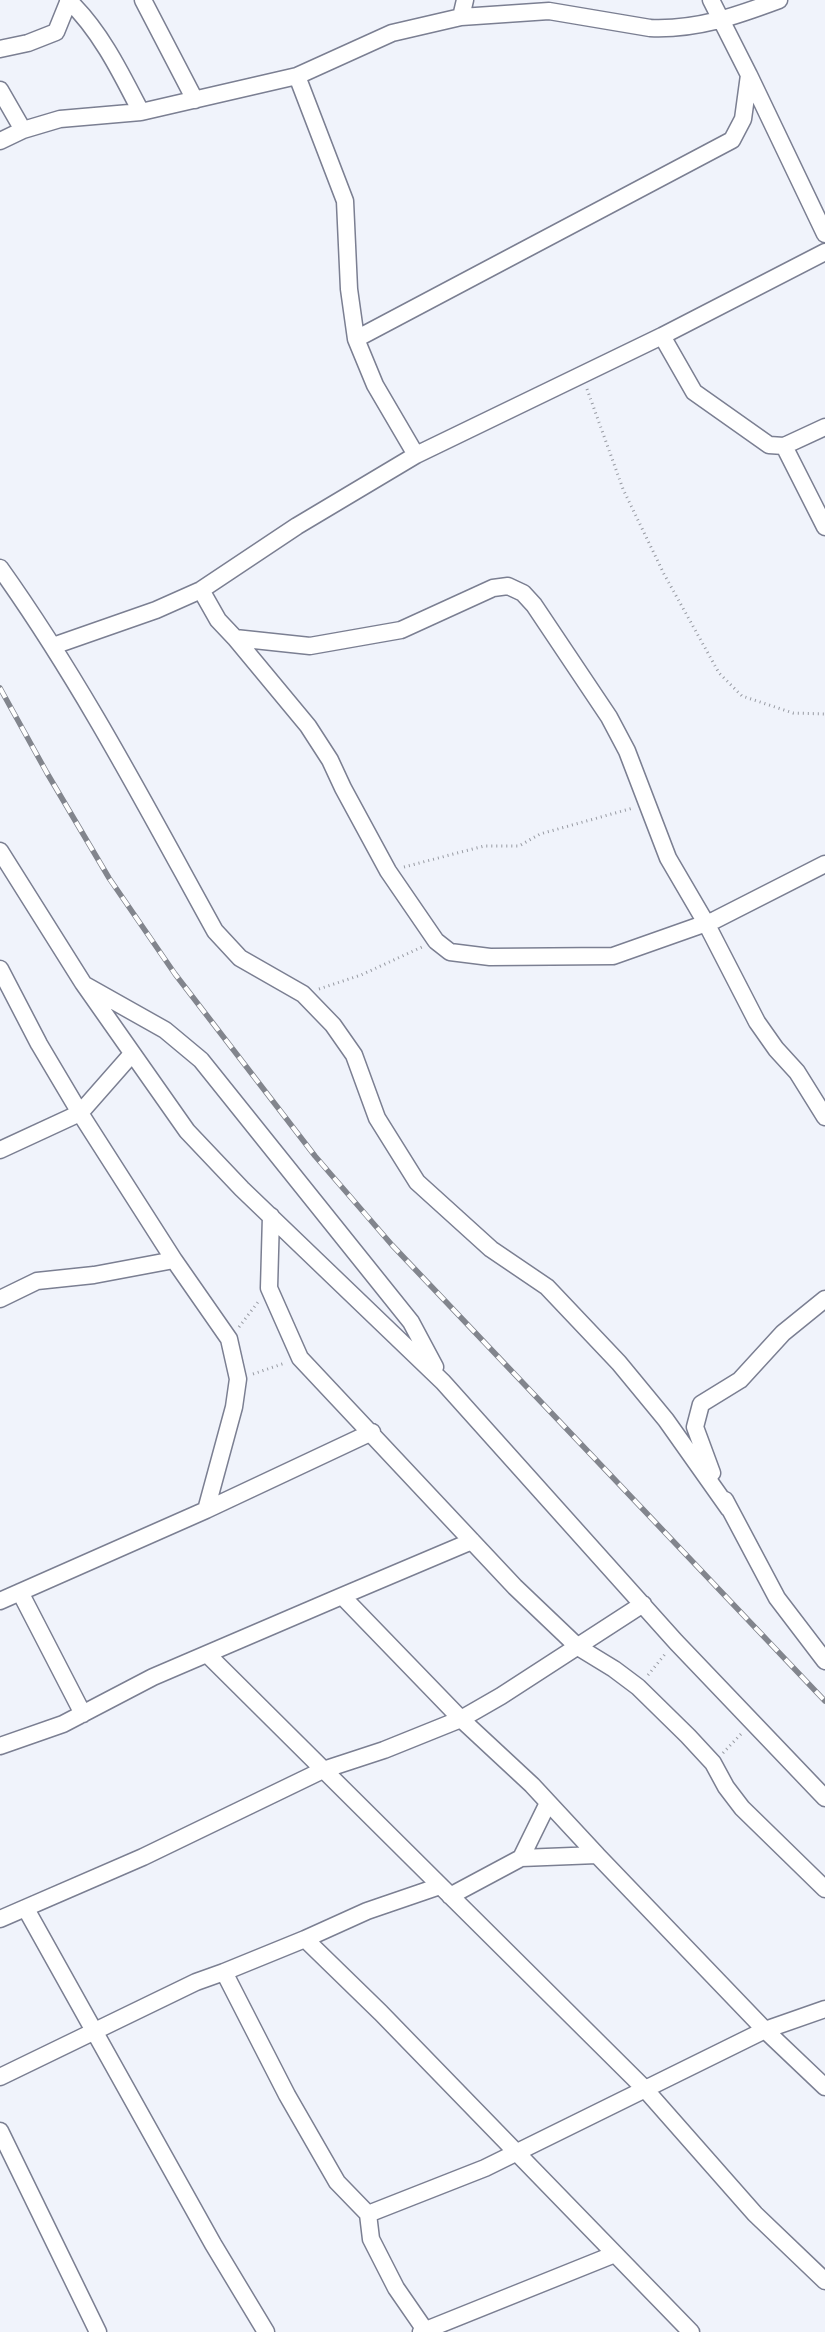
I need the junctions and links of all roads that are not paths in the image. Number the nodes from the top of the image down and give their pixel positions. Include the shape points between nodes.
1 (68, 0) edge
2 (143, 0) edge
3 (465, 0) edge
4 (711, 0) edge
5 (779, 0) edge
6 (461, 16) junction
7 (722, 21) junction
8 (0, 49) edge
9 (749, 75) junction
10 (297, 76) junction
11 (0, 90) edge
12 (195, 100) junction
13 (141, 112) junction
14 (23, 130) junction
15 (0, 141) edge
16 (825, 234) edge
17 (825, 252) edge
18 (662, 336) junction
19 (356, 339) junction
20 (825, 427) edge
21 (784, 446) junction
22 (416, 455) junction
23 (825, 527) edge
24 (0, 568) edge
25 (201, 590) junction
26 (235, 638) junction
27 (53, 646) junction
28 (0, 851) edge
29 (825, 864) edge
30 (706, 923) junction
31 (0, 969) edge
32 (82, 983) junction
33 (131, 1055) junction
34 (80, 1113) junction
35 (825, 1117) edge
36 (0, 1150) edge
37 (271, 1216) junction
38 (174, 1260) junction
39 (0, 1299) edge
40 (825, 1299) edge
41 (443, 1382) junction
42 (372, 1432) junction
43 (729, 1509) junction
44 (206, 1510) junction
45 (472, 1541) junction
46 (20, 1592) junction
47 (342, 1596) junction
48 (0, 1601) edge
49 (643, 1604) junction
50 (578, 1647) junction
51 (208, 1655) junction
52 (825, 1661) edge
53 (83, 1714) junction
54 (461, 1719) junction
55 (0, 1746) edge
56 (324, 1770) junction
57 (825, 1798) edge
58 (548, 1803) junction
59 (597, 1856) junction
60 (521, 1858) junction
61 (825, 1889) edge
62 (445, 1890) junction
63 (26, 1909) junction
64 (0, 1919) edge
65 (305, 1939) junction
66 (224, 1972) junction
67 (825, 2009) edge
68 (765, 2030) junction
69 (93, 2032) junction
70 (0, 2077) edge
71 (644, 2088) junction
72 (825, 2088) edge
73 (0, 2131) edge
74 (515, 2152) junction
75 (368, 2214) junction
76 (615, 2254) junction
77 (825, 2281) edge
78 (423, 2331) edge
79 (98, 2332) edge
80 (266, 2332) edge
81 (691, 2332) edge

1 - 8 street via 56,32
1 - 13 street via 102,42
2 - 12 street
3 - 6 street
4 - 7 street
5 - 7 street
6 - 7 street via 549,12 658,29
6 - 10 street via 392,33
7 - 9 street
9 - 16 street
9 - 19 street via 743,119 732,140
10 - 12 street
10 - 19 street via 345,201 349,289
11 - 14 street
12 - 13 street
13 - 14 street via 60,119
14 - 15 street
17 - 18 street
18 - 21 street via 694,392 769,445
18 - 22 street
19 - 22 street via 375,385
20 - 21 street
21 - 23 street
22 - 25 street via 297,526
24 - 27 street
25 - 26 street via 218,620
25 - 27 street via 156,610
26 - 30 street via 308,726 330,760 388,871 436,941 450,952 490,957 613,956
26 - 30 street via 310,646 401,630 492,588 508,586 523,594 534,605 609,717 627,751 668,858
27 - 43 street via 102,727 215,931 240,958 303,994 334,1025 354,1055 377,1118 417,1182 492,1249 548,1287 619,1363 666,1420
28 - 32 street
29 - 30 street
30 - 35 street via 757,1022 797,1072
31 - 34 street
32 - 33 street
32 - 41 street via 165,1030 201,1060 411,1322
33 - 34 street
33 - 37 street via 187,1131
34 - 36 street
34 - 38 street
37 - 41 street
37 - 42 street via 269,1288 300,1358
38 - 39 street via 37,1280
38 - 44 street via 229,1339 238,1379 234,1407
40 - 43 street via 783,1333 740,1380 701,1404 696,1416 696,1432
41 - 49 street
42 - 44 street
42 - 45 street
43 - 52 street via 777,1598
44 - 46 street
45 - 47 street
45 - 50 street
46 - 48 street
46 - 53 street
47 - 51 street
47 - 54 street
49 - 50 street
49 - 57 street
50 - 54 street
50 - 61 street via 638,1687 713,1763 726,1788 742,1808
51 - 53 street via 153,1677
51 - 56 street
53 - 55 street
54 - 56 street
54 - 58 street
56 - 62 street
56 - 63 street
58 - 59 street
58 - 60 street
59 - 60 street
59 - 68 street
60 - 62 street
62 - 65 street via 366,1911
62 - 71 street
63 - 64 street
63 - 69 street
65 - 66 street
65 - 74 street
66 - 69 street via 196,1982
66 - 75 street via 287,2095 338,2182
67 - 68 street
68 - 71 street
68 - 72 street
69 - 70 street
69 - 80 street
71 - 74 street
71 - 77 street via 755,2214
73 - 79 street
74 - 75 street via 485,2168
74 - 76 street
75 - 78 street via 371,2239
76 - 78 street
76 - 81 street

